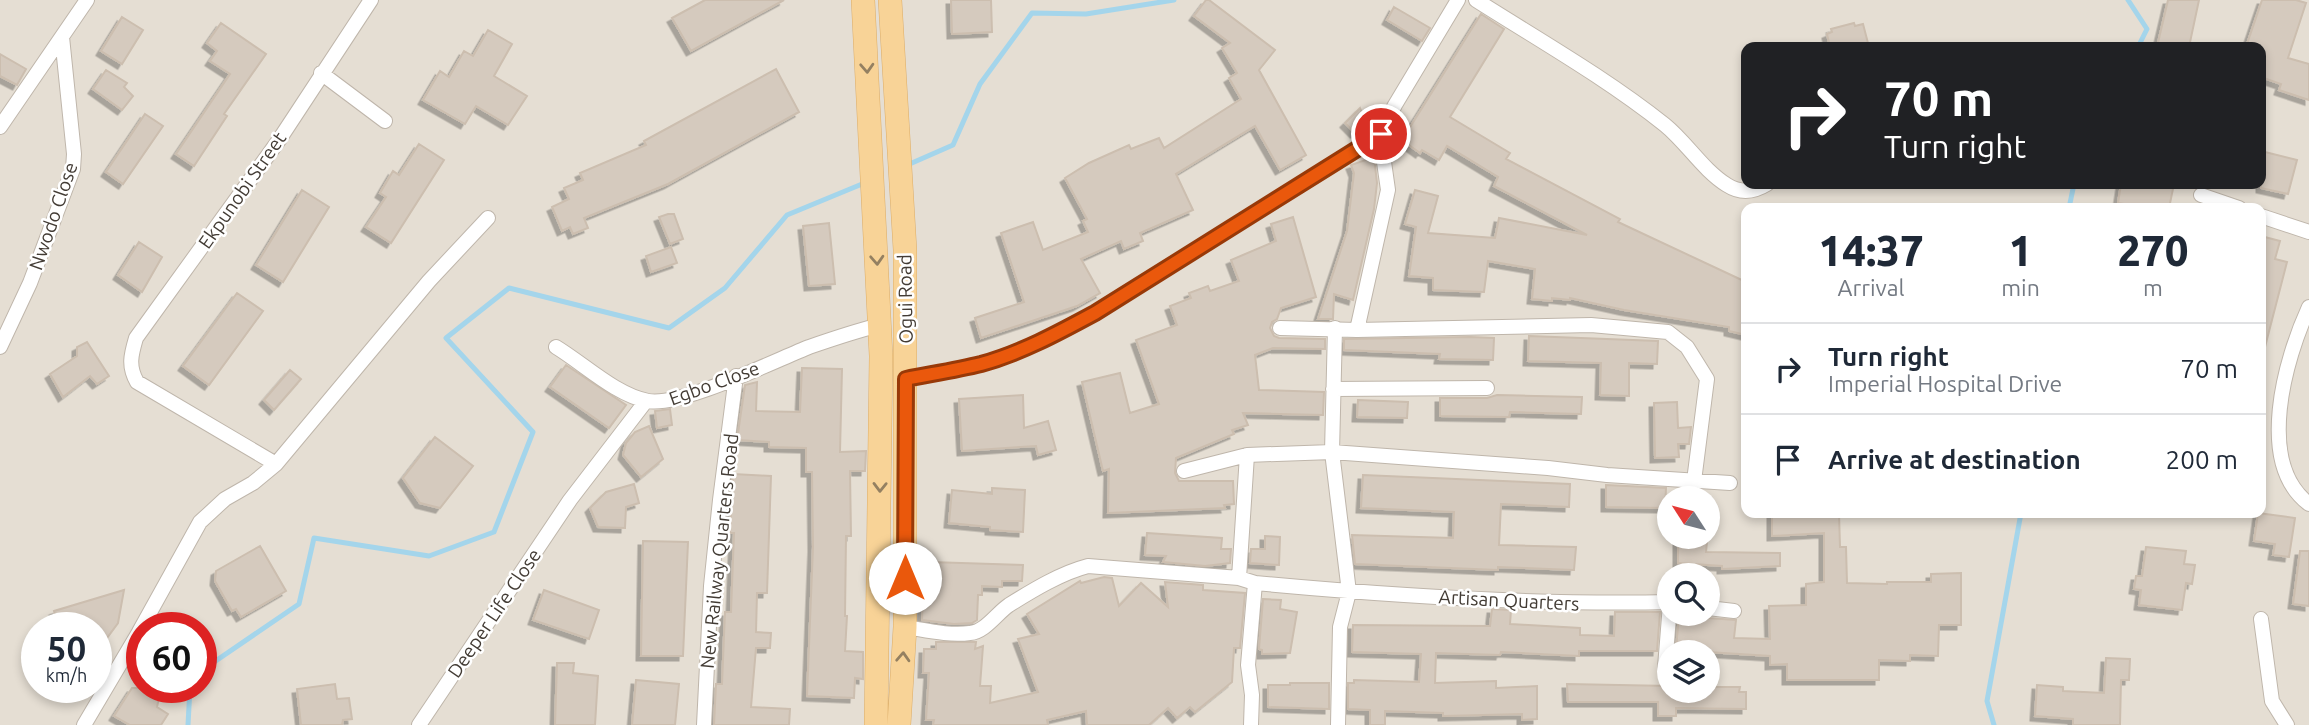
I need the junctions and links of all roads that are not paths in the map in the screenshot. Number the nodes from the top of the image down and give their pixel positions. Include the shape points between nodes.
1 (87, 0) edge
2 (371, 0) edge
3 (863, 0) edge
4 (890, 0) edge
5 (1458, 0) edge
6 (1476, 0) edge
7 (62, 37) junction
8 (321, 73) junction
9 (386, 121) dead end
10 (0, 127) edge
11 (1381, 134) junction
12 (1759, 189) edge
13 (2201, 195) dead end
14 (2224, 203) edge
15 (488, 218) dead end
16 (2266, 218) edge
17 (2309, 232) edge
18 (2309, 307) edge
19 (880, 325) junction
20 (1280, 328) dead end
21 (1335, 328) junction
22 (1357, 330) junction
23 (0, 347) edge
24 (556, 347) dead end
25 (736, 376) junction
26 (906, 379) junction
27 (1487, 388) dead end
28 (1333, 389) junction
29 (646, 401) junction
30 (1332, 452) junction
31 (1247, 455) junction
32 (276, 464) junction
33 (1184, 471) dead end
34 (1694, 481) junction
35 (1730, 483) dead end
36 (2309, 505) edge
37 (1239, 578) junction
38 (1255, 583) junction
39 (1349, 592) junction
40 (1657, 603) edge
41 (1720, 609) edge
42 (1734, 611) dead end
43 (2261, 619) dead end
44 (905, 627) junction
45 (84, 725) edge
46 (419, 725) edge
47 (704, 725) edge
48 (876, 725) edge
49 (899, 725) edge
50 (1251, 725) edge
51 (1338, 725) edge
52 (2287, 725) edge

1 - 7 street
2 - 8 street, Ekpunobi Street
3 -> 19 main road, Ogui Road
4 - 26 main road, Ogui Road via 905,250
5 - 11 street
6 - 12 street via 1623,93 1668,127 1727,185 1742,192
7 - 10 street
7 - 23 street, Nwodo Close via 73,169
8 - 9 street
8 - 32 street, Ekpunobi Street via 279,140 136,338 130,357 137,382
11 - 22 street via 1388,190
11 - 26 street via 1056,334 980,364
13 - 14 street
15 - 32 street via 429,281
16 - 17 street
18 - 36 street via 2290,362 2278,431 2281,461
19 - 25 street, Egbo Close
19 -> 48 main road, Ogui Road
20 - 21 street
21 - 22 street
21 - 28 street
22 - 34 street via 1591,325 1668,332 1687,347 1707,379
24 - 29 street, Egbo Close via 622,391
25 - 29 street, Egbo Close via 691,394
25 - 47 street, New Railway Quarters Road via 711,586
26 - 44 main road, Ogui Road
27 - 28 street
28 - 30 street
29 - 46 street, Deeper Life Close via 570,500
30 - 31 street
30 - 34 street
30 - 39 street
31 - 33 street
31 - 37 street
32 - 45 street via 217,505 200,523
34 - 35 street
37 - 38 street, Artisan Quarters
37 - 44 street, Artisan Quarters via 1088,566 1011,604 970,634
38 - 39 street, Artisan Quarters
38 - 50 street via 1248,665
39 - 40 street, Artisan Quarters
39 - 51 street via 1340,626
41 - 42 street
43 - 52 street via 2272,701
49 -> 44 main road, Ogui Road

